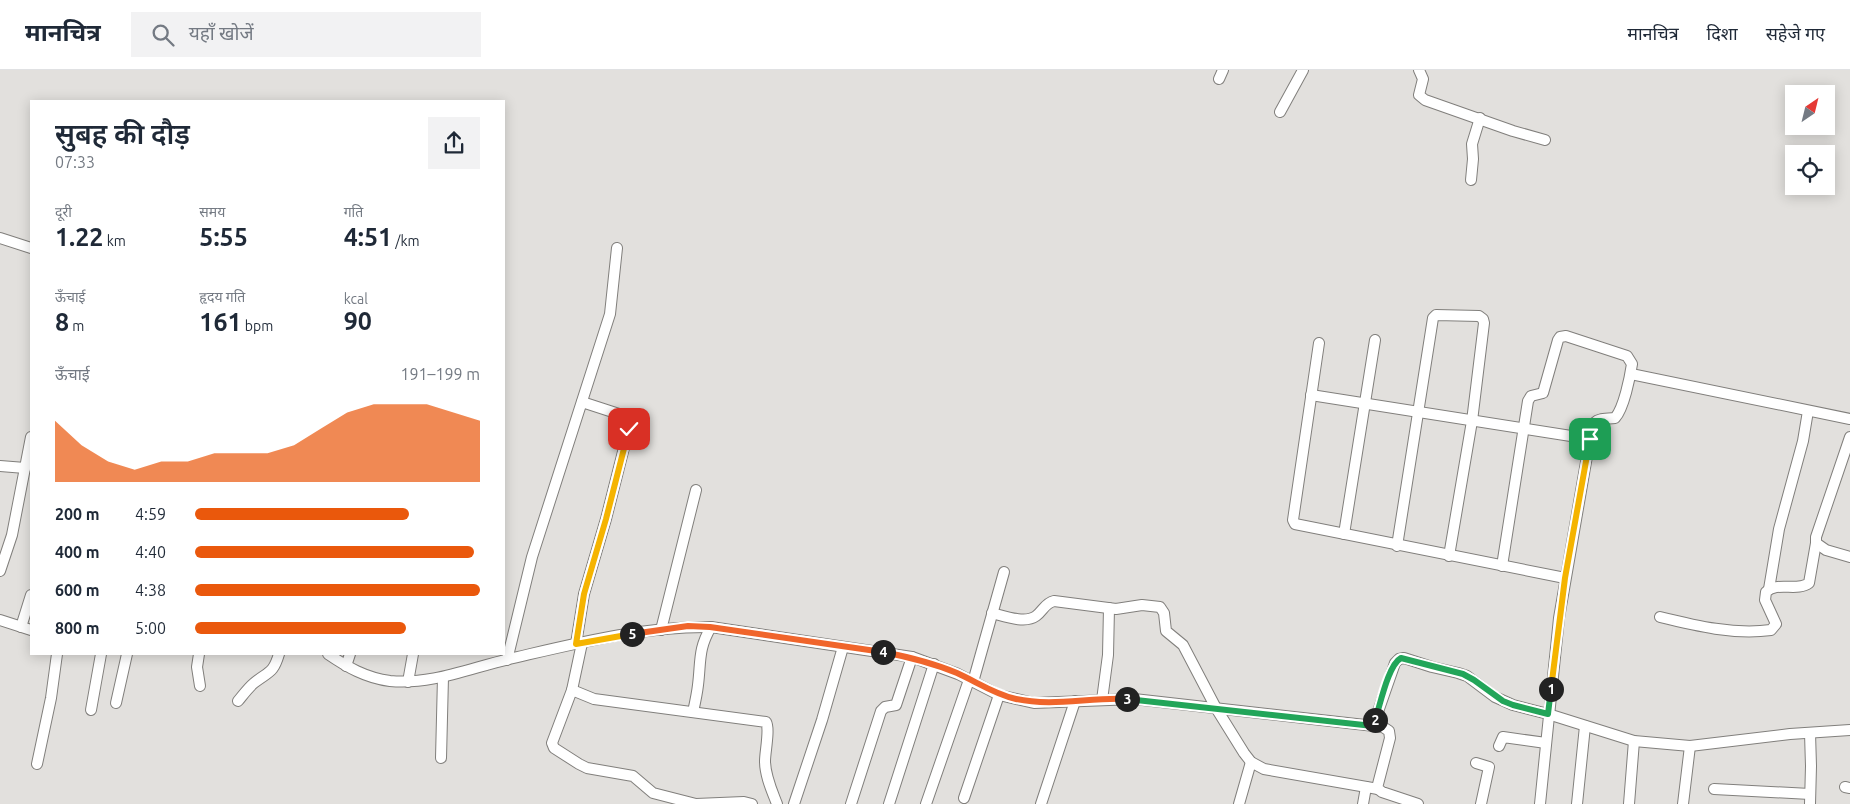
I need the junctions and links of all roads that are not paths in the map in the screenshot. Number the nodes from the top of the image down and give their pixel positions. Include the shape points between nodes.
1 (1303, 70) edge
2 (1419, 70) edge
3 (1280, 112) dead end
4 (1480, 118) junction
5 (1544, 140) dead end
6 (1471, 180) dead end
7 (0, 238) edge
8 (30, 248) edge
9 (618, 248) dead end
10 (1375, 340) dead end
11 (1319, 343) dead end
12 (1631, 374) junction
13 (1311, 395) junction
14 (582, 402) junction
15 (1365, 404) junction
16 (1808, 411) junction
17 (1419, 412) junction
18 (1850, 419) edge
19 (1472, 421) junction
20 (1525, 428) junction
21 (1850, 437) edge
22 (1590, 439) junction
23 (30, 442) edge
24 (0, 466) edge
25 (25, 468) junction
26 (696, 490) dead end
27 (1344, 534) junction
28 (1816, 543) junction
29 (1397, 546) junction
30 (1449, 556) junction
31 (1850, 557) edge
32 (1502, 566) junction
33 (0, 571) edge
34 (1004, 572) dead end
35 (1565, 578) junction
36 (1769, 589) junction
37 (30, 598) edge
38 (1109, 608) junction
39 (992, 613) junction
40 (1660, 617) dead end
41 (0, 620) edge
42 (21, 627) junction
43 (710, 627) junction
44 (30, 630) edge
45 (661, 630) junction
46 (579, 644) junction
47 (843, 647) junction
48 (57, 655) edge
49 (101, 655) edge
50 (127, 655) edge
51 (199, 655) edge
52 (279, 655) edge
53 (330, 655) edge
54 (350, 655) edge
55 (413, 655) edge
56 (912, 657) junction
57 (507, 660) junction
58 (934, 664) junction
59 (346, 666) junction
60 (443, 677) junction
61 (971, 681) junction
62 (408, 682) junction
63 (200, 686) dead end
64 (572, 690) junction
65 (999, 695) junction
66 (1102, 700) junction
67 (238, 701) dead end
68 (1075, 701) junction
69 (116, 703) dead end
70 (1216, 708) junction
71 (91, 710) dead end
72 (693, 712) junction
73 (1548, 714) junction
74 (1373, 726) junction
75 (1585, 726) junction
76 (1850, 730) edge
77 (1810, 733) junction
78 (1634, 741) junction
79 (1546, 743) junction
80 (1499, 746) dead end
81 (1690, 746) junction
82 (441, 758) dead end
83 (1251, 762) junction
84 (1476, 763) dead end
85 (36, 764) dead end
86 (1366, 787) junction
87 (1714, 789) dead end
88 (1378, 790) junction
89 (964, 798) dead end
90 (1810, 799) edge
91 (752, 804) edge
92 (777, 804) edge
93 (794, 804) edge
94 (850, 804) edge
95 (889, 804) edge
96 (926, 804) edge
97 (1041, 804) edge
98 (1240, 804) edge
99 (1363, 804) edge
100 (1418, 804) edge
101 (1481, 804) edge
102 (1540, 804) edge
103 (1577, 804) edge
104 (1629, 804) edge
105 (1683, 804) edge

1 - 3 street
2 - 4 street via 1423,79 1419,92 1421,98
4 - 5 street
4 - 6 street via 1472,144
7 - 8 street
9 - 14 street via 610,314
10 - 15 street
11 - 13 street
12 - 16 street
12 - 20 street via 1632,364 1626,356 1566,336 1560,337 1543,392 1529,398
12 - 22 street via 1617,416 1596,420
13 - 15 street
13 - 27 street via 1294,523
14 - 46 street via 622,415 630,424 584,594
14 - 57 street via 532,557
15 - 17 street
15 - 27 street
16 - 18 street
16 - 36 street via 1779,529
17 - 19 street
17 - 19 street via 1432,318 1436,315 1479,316 1484,323
17 - 29 street
19 - 20 street
19 - 30 street
20 - 22 street
20 - 32 street
21 - 28 street
22 - 35 street
23 - 25 street
24 - 25 street
25 - 33 street via 12,535
26 - 45 street
27 - 29 street
28 - 31 street via 1826,550
28 - 36 street via 1809,583
29 - 30 street
30 - 32 street
32 - 35 street
34 - 39 street
35 - 73 street
36 - 40 street via 1765,600 1776,624 1771,630 1748,632 1706,628
37 - 42 street
38 - 39 street via 1054,601 1049,602 1037,616 1028,619
38 - 66 street via 1108,655
38 - 70 street via 1160,607 1166,631 1183,645
39 - 61 street
41 - 42 street
42 - 44 street
43 - 45 street
43 - 47 street
43 - 72 street via 700,654
45 - 46 street
46 - 57 street
46 - 64 street
47 - 56 street
47 - 93 street
48 - 85 street
49 - 71 street
50 - 69 street
51 - 63 street
52 - 67 street via 268,675 253,684
53 - 59 street
54 - 59 street
55 - 62 street
56 - 58 street
56 - 94 street via 896,705 882,709
57 - 60 street
58 - 61 street
58 - 95 street
59 - 62 street via 388,681
60 - 62 street
60 - 82 street
61 - 65 street
61 - 96 street
64 - 72 street via 594,699
64 - 91 street via 552,745 579,764 633,776 653,792 696,804
65 - 68 street via 1034,703
65 - 89 street
66 - 68 street
66 - 70 street via 1134,699
68 - 97 street
70 - 74 street
70 - 83 street
72 - 92 street via 766,722 765,764
73 - 74 street via 1503,701 1463,674 1404,658 1395,663
73 - 75 street
73 - 79 street
74 - 88 street via 1388,729 1390,734
75 - 78 street
75 - 103 street
76 - 77 street
77 - 81 street
77 - 90 street
78 - 81 street
78 - 104 street
79 - 80 street via 1503,737
79 - 102 street
81 - 105 street
83 - 86 street via 1264,769
83 - 98 street
84 - 101 street via 1489,767
86 - 88 street
86 - 99 street
87 - 90 street
88 - 100 street

